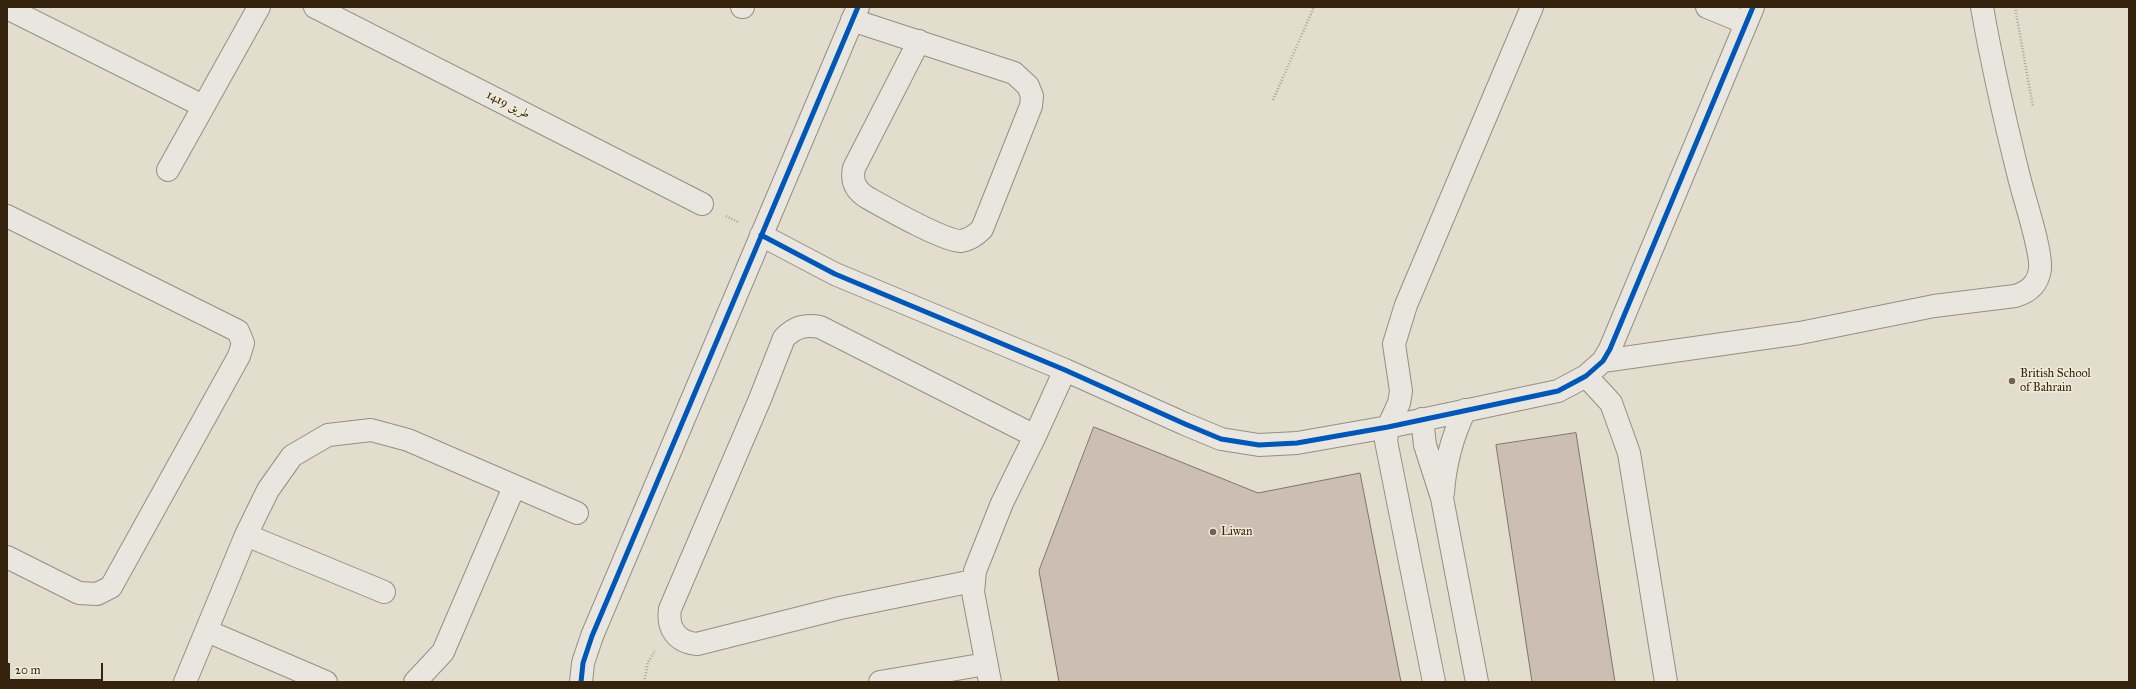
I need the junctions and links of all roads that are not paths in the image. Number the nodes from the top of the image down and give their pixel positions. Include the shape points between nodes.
1 (258, 7) edge
2 (315, 7) edge
3 (1532, 7) edge
4 (1707, 7) edge
5 (1982, 7) edge
6 (7, 8) edge
7 (855, 13) edge
8 (1750, 15) edge
9 (919, 41) junction
10 (203, 106) junction
11 (168, 170) dead end
12 (702, 204) dead end
13 (7, 216) edge
14 (761, 235) junction
15 (1603, 361) junction
16 (1065, 370) junction
17 (1586, 376) junction
18 (1465, 410) junction
19 (1422, 419) junction
20 (1388, 427) junction
21 (1035, 436) junction
22 (514, 486) junction
23 (1442, 498) junction
24 (577, 513) dead end
25 (246, 535) junction
26 (7, 557) edge
27 (973, 581) junction
28 (384, 592) dead end
29 (207, 631) junction
30 (988, 673) edge
31 (186, 682) edge
32 (326, 682) edge
33 (415, 682) edge
34 (581, 682) edge
35 (880, 682) edge
36 (1434, 682) edge
37 (1476, 682) edge
38 (1666, 682) edge

1 - 10 street
2 - 12 street, طريق 1419
3 - 20 street via 1399,324 1394,344 1401,390 1399,403
4 - 8 street
5 - 15 street via 2012,150 2038,249 2040,268 2034,286 2025,293 2015,296 1934,306 1800,333
6 - 10 street
7 - 9 street
7 - 14 street
8 - 15 street via 1618,333
9 - 9 street via 1014,73 1028,86 1032,96 1032,106 982,230 962,241 946,238 868,198 861,194 853,182 854,168
10 - 11 street
13 - 26 street via 238,331 244,344 111,587 97,594 79,594
14 - 16 street via 835,274
14 - 34 street via 592,636 583,663
15 - 17 street
16 - 20 street via 1221,439 1259,445 1297,443
16 - 21 street
17 - 18 street via 1558,391
17 - 38 street via 1612,404 1629,453
18 - 19 street
18 - 23 street via 1448,452
19 - 20 street
19 - 23 street via 1425,445
20 - 36 street via 1386,441
21 - 27 street via 1002,503 978,561
21 - 27 street via 820,327 800,326 784,338 670,609 670,625 673,633 680,639 688,644 697,644 840,608
22 - 24 street
22 - 25 street via 408,440 370,430 328,435 292,456 268,490
22 - 33 street via 443,652
23 - 37 street
25 - 28 street
25 - 29 street
27 - 30 street
29 - 31 street
29 - 32 street
30 - 35 street

